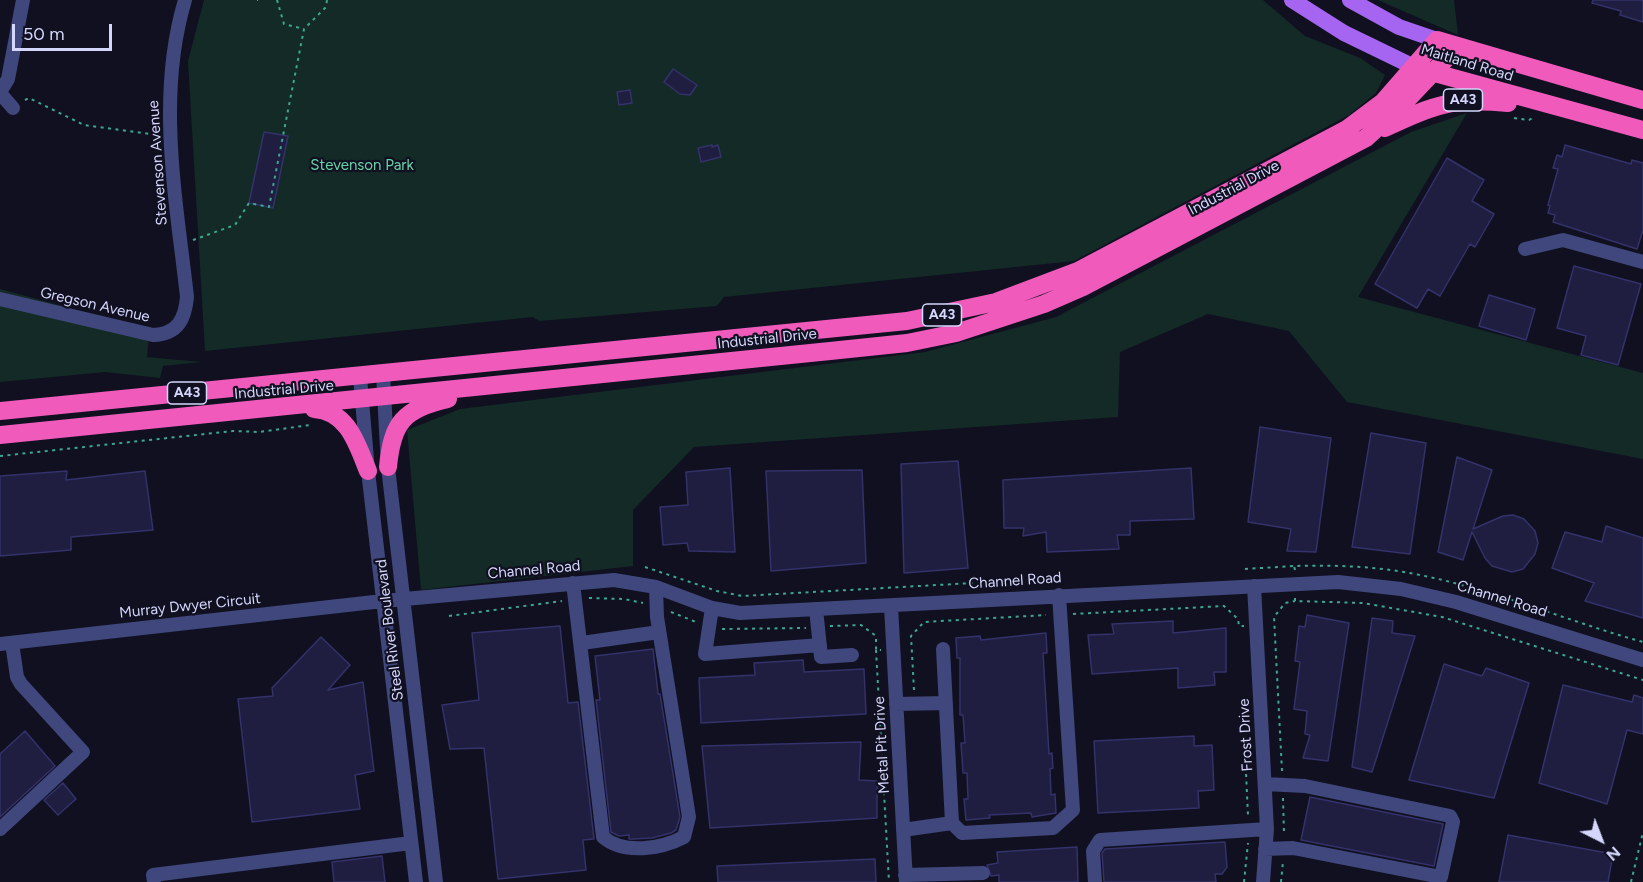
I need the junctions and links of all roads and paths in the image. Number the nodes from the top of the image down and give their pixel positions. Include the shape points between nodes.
1 (23, 0) edge
2 (184, 0) edge
3 (277, 0) edge
4 (327, 0) edge
5 (1292, 0) edge
6 (1350, 0) edge
7 (304, 29) junction
8 (1437, 40) junction
9 (1457, 48) junction
10 (1414, 67) junction
11 (1432, 73) junction
12 (0, 93) edge
13 (1643, 100) edge
14 (1552, 106) junction
15 (13, 108) joint
16 (1643, 130) edge
17 (170, 136) junction
18 (1366, 138) junction
19 (181, 242) junction
20 (1525, 249) dead end
21 (1643, 262) edge
22 (0, 299) edge
23 (181, 323) joint
24 (383, 374) junction
25 (360, 377) junction
26 (523, 382) junction
27 (384, 398) junction
28 (362, 400) junction
29 (291, 407) junction
30 (0, 411) edge
31 (316, 425) dead end
32 (0, 435) edge
33 (0, 456) edge
34 (388, 467) junction
35 (368, 471) junction
36 (1294, 566) dead end
37 (645, 567) dead end
38 (1245, 569) dead end
39 (573, 583) junction
40 (974, 584) dead end
41 (1254, 586) junction
42 (656, 587) junction
43 (1059, 595) junction
44 (577, 599) junction
45 (402, 600) junction
46 (384, 601) junction
47 (891, 606) junction
48 (657, 607) junction
49 (712, 608) junction
50 (816, 609) junction
51 (449, 615) dead end
52 (709, 626) junction
53 (818, 627) junction
54 (659, 632) junction
55 (6, 643) edge
56 (582, 643) junction
57 (820, 645) junction
58 (943, 649) dead end
59 (876, 650) junction
60 (881, 650) dead end
61 (852, 655) dead end
62 (1643, 660) edge
63 (1643, 680) edge
64 (946, 703) junction
65 (896, 704) junction
66 (1244, 729) dead end
67 (1265, 784) junction
68 (1282, 785) junction
69 (952, 824) junction
70 (0, 829) edge
71 (1267, 829) junction
72 (903, 830) junction
73 (1248, 831) junction
74 (1643, 832) edge
75 (411, 843) junction
76 (1283, 848) junction
77 (1265, 849) junction
78 (983, 873) dead end
79 (942, 878) edge
80 (905, 879) edge
81 (154, 882) edge
82 (416, 882) edge
83 (436, 882) edge
84 (889, 882) edge
85 (1095, 882) edge
86 (1244, 882) edge
87 (1263, 882) edge
88 (1281, 882) edge
89 (1631, 882) edge

1 - 12 street via 8,79
2 - 17 street, Stevenson Avenue via 175,31 169,84
3 - 7 path via 284,24
4 - 7 path via 326,7
5 - 10 main road, Maitland Road via 1344,33
6 - 8 main road, Maitland Road via 1399,27
7 - 19 path via 269,207 249,203 235,225
8 - 9 highway, Maitland Road
8 - 10 highway, Industrial Drive / A43
9 - 11 highway, Industrial Drive / A43
9 - 13 highway, Maitland Road
10 - 11 highway, Maitland Road / A43
10 - 24 highway, Industrial Drive / A43 via 1383,102 1347,129 1078,271 996,302 907,321
11 - 14 highway, Maitland Road / A43
11 - 18 highway, Industrial Drive / A43
12 - 15 street
14 - 16 highway, Maitland Road / A43
14 - 18 highway, A43 via 1468,99 1444,103
15 - 17 path via 29,98 84,125
17 - 19 street, Stevenson Avenue
18 - 26 highway, Industrial Drive / A43 via 1083,287 1004,319 956,333 907,343
19 - 23 street, Stevenson Avenue via 187,297
20 - 21 street via 1563,240
22 - 23 street, Gregson Avenue via 153,335 164,334
24 - 25 highway, Industrial Drive / A43
24 - 27 street, Steel River Boulevard
25 - 28 street, Steel River Boulevard
25 - 30 highway, Industrial Drive / A43
26 - 27 highway, Industrial Drive / A43
26 - 34 highway via 437,402 409,415 392,434
27 - 28 highway, Industrial Drive / A43
27 - 34 street, Steel River Boulevard
28 - 29 highway, Industrial Drive / A43
28 - 35 street, Steel River Boulevard
29 - 32 highway, Industrial Drive / A43
29 - 35 highway via 323,409 340,418 352,434
31 - 33 path
34 - 45 street, Steel River Boulevard
35 - 46 street, Steel River Boulevard
36 - 38 path
37 - 40 path via 732,595 843,593
39 - 42 street, Channel Road via 614,580
39 - 44 street
39 - 45 street, Channel Road
41 - 43 street, Channel Road
41 - 62 street, Channel Road via 1338,582 1401,589 1456,602
41 - 67 street, Frost Drive
42 - 48 street
42 - 49 street, Channel Road
43 - 47 street, Channel Road
43 - 69 street via 1073,810 1053,828 962,832
44 - 48 path via 624,599
44 - 51 path
44 - 56 street
45 - 46 street, Channel Road
45 - 83 street, Steel River Boulevard
46 - 55 street, Murray Dwyer Circuit
46 - 75 street, Steel River Boulevard
47 - 50 street, Channel Road
47 - 65 street, Metal Pit Drive
48 - 52 path
48 - 54 street
49 - 50 street, Channel Road via 740,613
49 - 52 street
50 - 53 street
52 - 53 path via 750,631
52 - 57 street via 705,654
53 - 57 street
53 - 59 path via 861,625 876,636
54 - 56 street
54 - 56 street via 689,817 684,837 673,843 630,849 603,837
55 - 70 street via 21,684 83,752
57 - 61 street via 820,657
58 - 64 street
59 - 60 path
59 - 84 path
63 - 68 path via 1442,617 1363,603 1295,600 1285,603 1272,624
64 - 65 street
64 - 69 street
65 - 72 street, Metal Pit Drive
66 - 73 path
67 - 68 street
67 - 71 street, Frost Drive
68 - 76 path
68 - 76 street via 1305,786 1450,816 1453,822 1441,877
69 - 72 street
71 - 73 street
71 - 77 street, Frost Drive
72 - 80 street, Metal Pit Drive
73 - 85 street via 1100,840 1093,851
73 - 86 path
74 - 89 path
75 - 81 street via 153,874
75 - 82 street, Steel River Boulevard
76 - 77 street
76 - 88 path
77 - 87 street, Frost Drive
78 - 79 street
79 - 80 street

